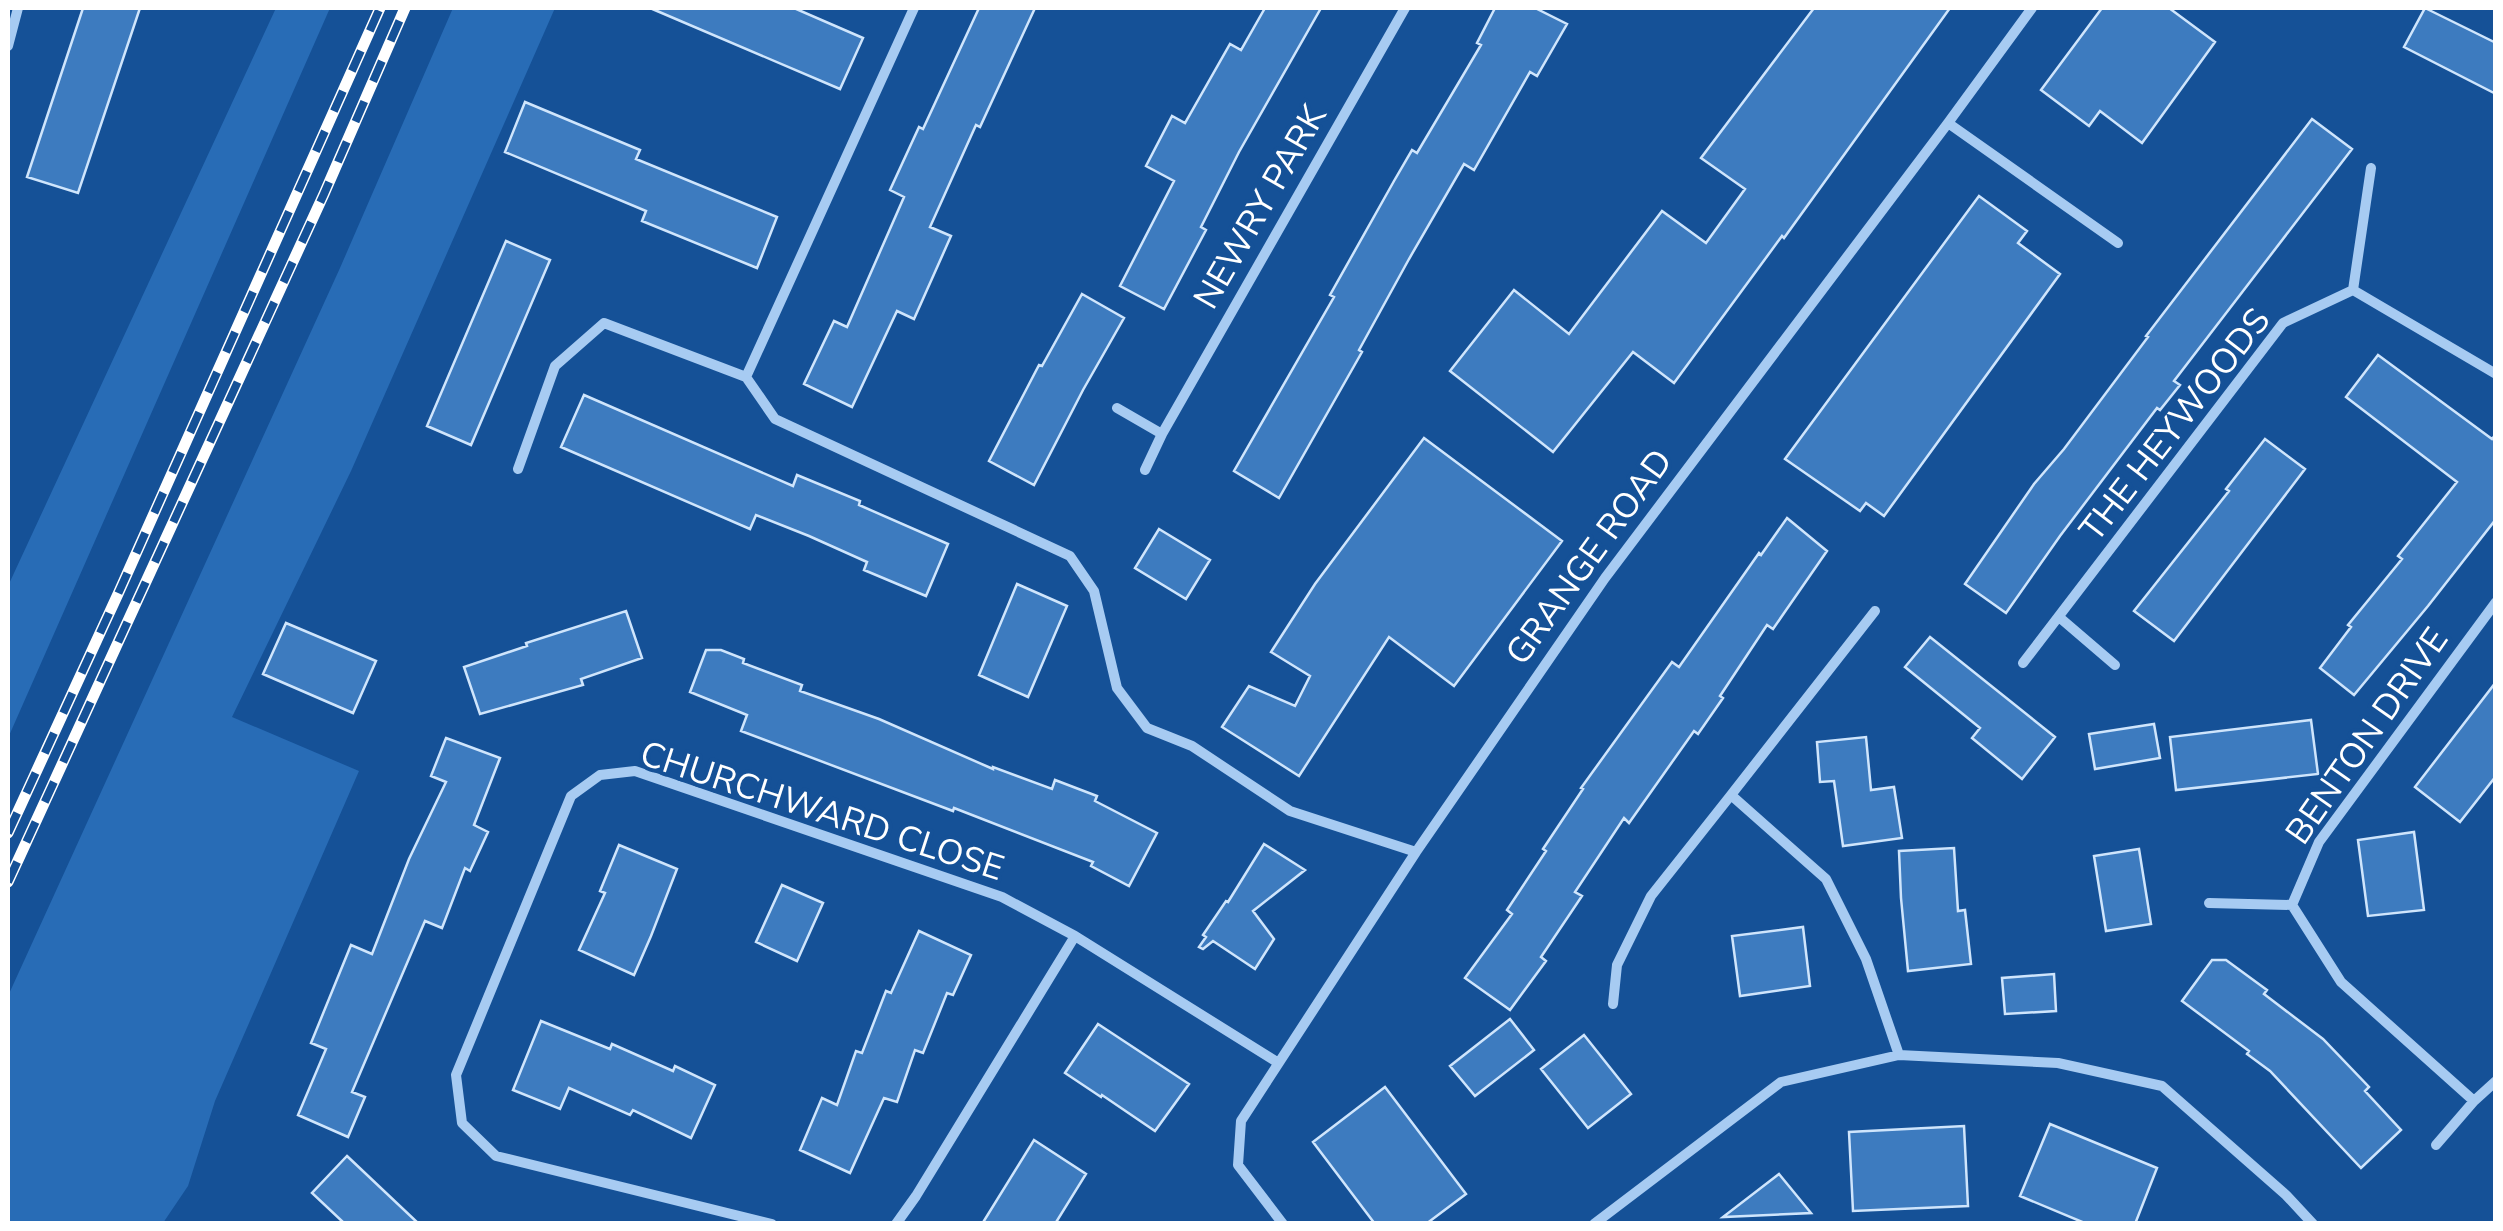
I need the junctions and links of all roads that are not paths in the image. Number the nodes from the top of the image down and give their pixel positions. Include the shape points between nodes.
1 (18, 8) edge
2 (914, 8) edge
3 (1405, 8) edge
4 (2032, 8) edge
5 (8, 46) edge
6 (1948, 123) junction
7 (2371, 168) dead end
8 (2118, 243) dead end
9 (2353, 290) junction
10 (2496, 374) edge
11 (746, 377) junction
12 (1116, 408) dead end
13 (1162, 434) junction
14 (518, 469) dead end
15 (1146, 470) dead end
16 (2496, 602) edge
17 (1875, 611) dead end
18 (2059, 617) junction
19 (2023, 663) dead end
20 (2115, 665) dead end
21 (1731, 795) junction
22 (1416, 852) junction
23 (2210, 903) dead end
24 (2292, 905) junction
25 (1076, 936) junction
26 (1613, 1004) dead end
27 (1899, 1055) junction
28 (1277, 1062) junction
29 (2496, 1081) edge
30 (2474, 1101) junction
31 (2436, 1145) dead end
32 (772, 1224) edge
33 (896, 1224) edge
34 (1283, 1224) edge
35 (1594, 1224) edge
36 (2313, 1224) edge

1 - 5 street
2 - 11 street
3 - 13 street, NEWRY PARK
4 - 6 street, GRANGE ROAD
6 - 8 street
6 - 22 street, GRANGE ROAD via 1605,578
7 - 9 street
9 - 10 street
9 - 18 street, THE HEYWOODS via 2283,324
11 - 14 street via 604,323 555,366
11 - 22 street via 775,419 1070,556 1094,591 1117,688 1147,728 1192,746 1290,811
12 - 13 street
13 - 15 street, NEWRY PARK
16 - 24 street, BENTON DRIVE via 2318,842
17 - 21 street
18 - 19 street, THE HEYWOODS
18 - 20 street
21 - 26 street via 1650,896 1617,965
21 - 27 street via 1826,878 1866,959
22 - 28 street, GRANGE ROAD
23 - 24 street
24 - 30 street via 2341,982
25 - 28 street, CHURCHWARD CLOSE
25 - 32 street, CHURCHWARD CLOSE via 1002,897 635,772 600,776 571,796 456,1075 462,1123 496,1156
25 - 33 street
27 - 35 street via 1781,1082
27 - 36 street via 2058,1063 2162,1086
28 - 34 street, GRANGE ROAD via 1241,1121 1238,1164
29 - 30 street
30 - 31 street

